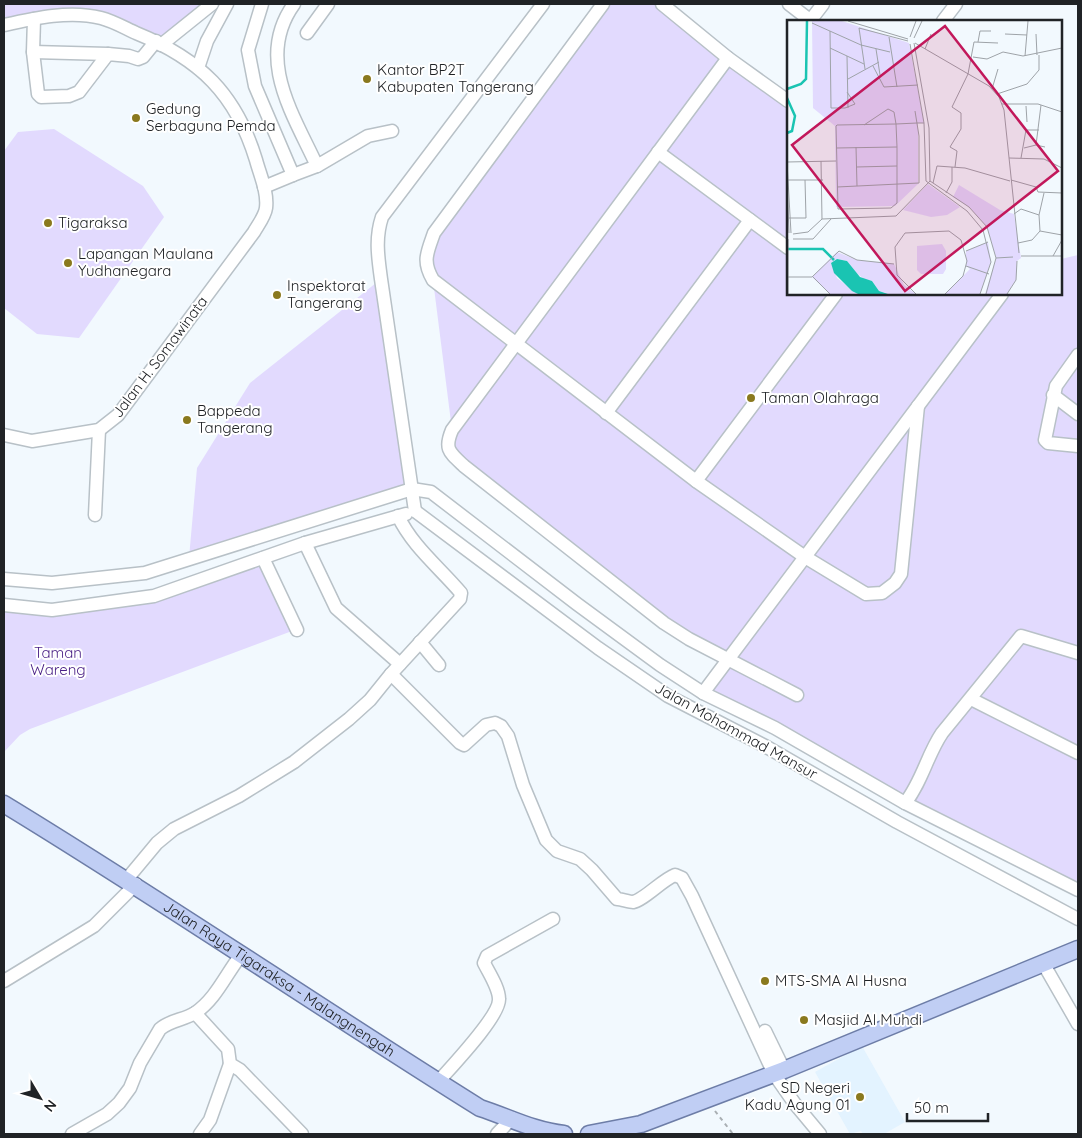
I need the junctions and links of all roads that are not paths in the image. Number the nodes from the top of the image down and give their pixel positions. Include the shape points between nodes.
1 (212, 4) edge
2 (227, 4) edge
3 (262, 4) edge
4 (294, 4) edge
5 (328, 4) edge
6 (543, 4) edge
7 (603, 4) edge
8 (662, 4) edge
9 (789, 4) edge
10 (823, 4) edge
11 (956, 4) edge
12 (34, 19) junction
13 (809, 20) edge
14 (811, 20) edge
15 (944, 20) edge
16 (4, 25) edge
17 (307, 33) dead end
18 (159, 43) junction
19 (33, 52) junction
20 (108, 54) junction
21 (728, 58) junction
22 (198, 68) junction
23 (787, 100) edge
24 (392, 131) dead end
25 (658, 152) junction
26 (317, 166) junction
27 (293, 175) junction
28 (264, 187) junction
29 (750, 220) junction
30 (787, 247) edge
31 (835, 295) edge
32 (1001, 295) edge
33 (516, 344) junction
34 (1078, 355) edge
35 (1053, 395) junction
36 (918, 406) junction
37 (606, 413) junction
38 (1078, 414) edge
39 (98, 430) junction
40 (4, 435) edge
41 (1078, 446) edge
42 (696, 481) junction
43 (412, 488) junction
44 (415, 511) junction
45 (95, 515) dead end
46 (398, 516) junction
47 (305, 543) junction
48 (805, 557) junction
49 (263, 558) junction
50 (4, 578) edge
51 (4, 605) edge
52 (297, 630) dead end
53 (420, 642) junction
54 (1077, 653) edge
55 (729, 660) junction
56 (400, 664) junction
57 (439, 665) dead end
58 (391, 674) junction
59 (703, 693) junction
60 (797, 695) dead end
61 (971, 699) junction
62 (1078, 753) edge
63 (906, 803) junction
64 (4, 804) edge
65 (131, 882) junction
66 (1078, 890) edge
67 (553, 919) dead end
68 (1078, 919) edge
69 (1078, 949) edge
70 (241, 955) junction
71 (1043, 963) junction
72 (4, 981) edge
73 (195, 1013) junction
74 (1078, 1024) edge
75 (765, 1031) dead end
76 (230, 1064) junction
77 (779, 1072) junction
78 (438, 1082) junction
79 (512, 1118) junction
80 (615, 1132) edge
81 (204, 1133) edge
82 (72, 1134) edge
83 (302, 1134) edge
84 (497, 1134) edge
85 (564, 1134) edge
86 (589, 1134) edge
87 (820, 1134) edge

1 - 18 street
2 - 22 street via 207,41
3 - 27 street via 248,50 256,86
4 - 26 street via 286,14 277,38 276,66 284,94
5 - 17 street
6 - 43 street via 382,217 378,228 376,241
7 - 33 street via 434,233 426,256 426,268 434,280
8 - 21 street
9 - 13 street
10 - 14 street
11 - 15 street
12 - 16 street, Jalan H. Somawinata
12 - 18 street, Jalan H. Somawinata via 70,15 101,18
12 - 19 street
18 - 20 street via 138,59
18 - 22 street, Jalan H. Somawinata
19 - 20 street
19 - 20 street via 41,97 69,96 79,92
21 - 23 street
21 - 25 street
22 - 28 street, Jalan H. Somawinata via 217,84 237,112 251,142
24 - 26 street via 368,136
25 - 29 street
25 - 33 street
26 - 27 street
27 - 28 street
28 - 39 street, Jalan H. Somawinata via 266,209 254,232 118,415
29 - 30 street
29 - 37 street
31 - 42 street
32 - 36 street
33 - 37 street
33 - 55 street via 452,430 448,449 464,466 632,600 678,633
34 - 35 street via 1060,379
35 - 38 street
35 - 41 street via 1045,440
36 - 48 street
36 - 48 street via 901,574 895,583 882,593 866,594
37 - 42 street
39 - 40 street, Jalan H. Somawinata via 32,441
39 - 45 street
42 - 48 street
43 - 44 street
43 - 50 street via 145,573 52,583
43 - 59 street, Jalan Mohammad Mansur via 431,492 577,604
44 - 46 street
44 - 68 street, Jalan Mohammad Mansur via 598,648 668,696
46 - 47 street
46 - 53 street via 406,533 422,553 462,595
47 - 49 street
47 - 56 street via 336,608
48 - 55 street
49 - 51 street via 154,596 52,610
49 - 52 street
53 - 56 street
53 - 57 street
54 - 61 street via 1021,636
55 - 59 street
55 - 60 street
56 - 58 street
58 - 65 street via 364,707 294,762 239,796 186,822 157,843
58 - 77 street via 464,745 486,725 495,723 501,726 508,736 546,840 557,851 580,859 617,899 633,902 662,880 675,875 682,878
59 - 63 street, Jalan Mohammad Mansur via 775,728
61 - 62 street
61 - 63 street via 934,745
63 - 66 street, Jalan Mohammad Mansur
64 - 65 main road, Jalan Raya Tigaraksa - Malangnengah
65 - 70 main road, Jalan Raya Tigaraksa - Malangnengah
65 - 72 street via 94,926
67 - 78 street via 487,956 484,963 499,998 498,1008 486,1027
69 - 71 main road
70 - 73 street via 209,1001
70 - 78 main road, Jalan Raya Tigaraksa - Malangnengah
71 - 74 street
71 - 77 main road
73 - 76 street via 228,1049
73 - 82 street via 160,1029 119,1103 107,1114
75 - 77 street
76 - 81 street
76 - 83 street via 240,1070
77 - 80 main road
77 - 87 street via 795,1104
78 - 79 main road, Jalan Raya Tigaraksa - Malangnengah via 480,1108
79 - 84 street
79 - 85 main road, Jalan Raya Tigaraksa - Malangnengah via 525,1126
80 - 86 main road

